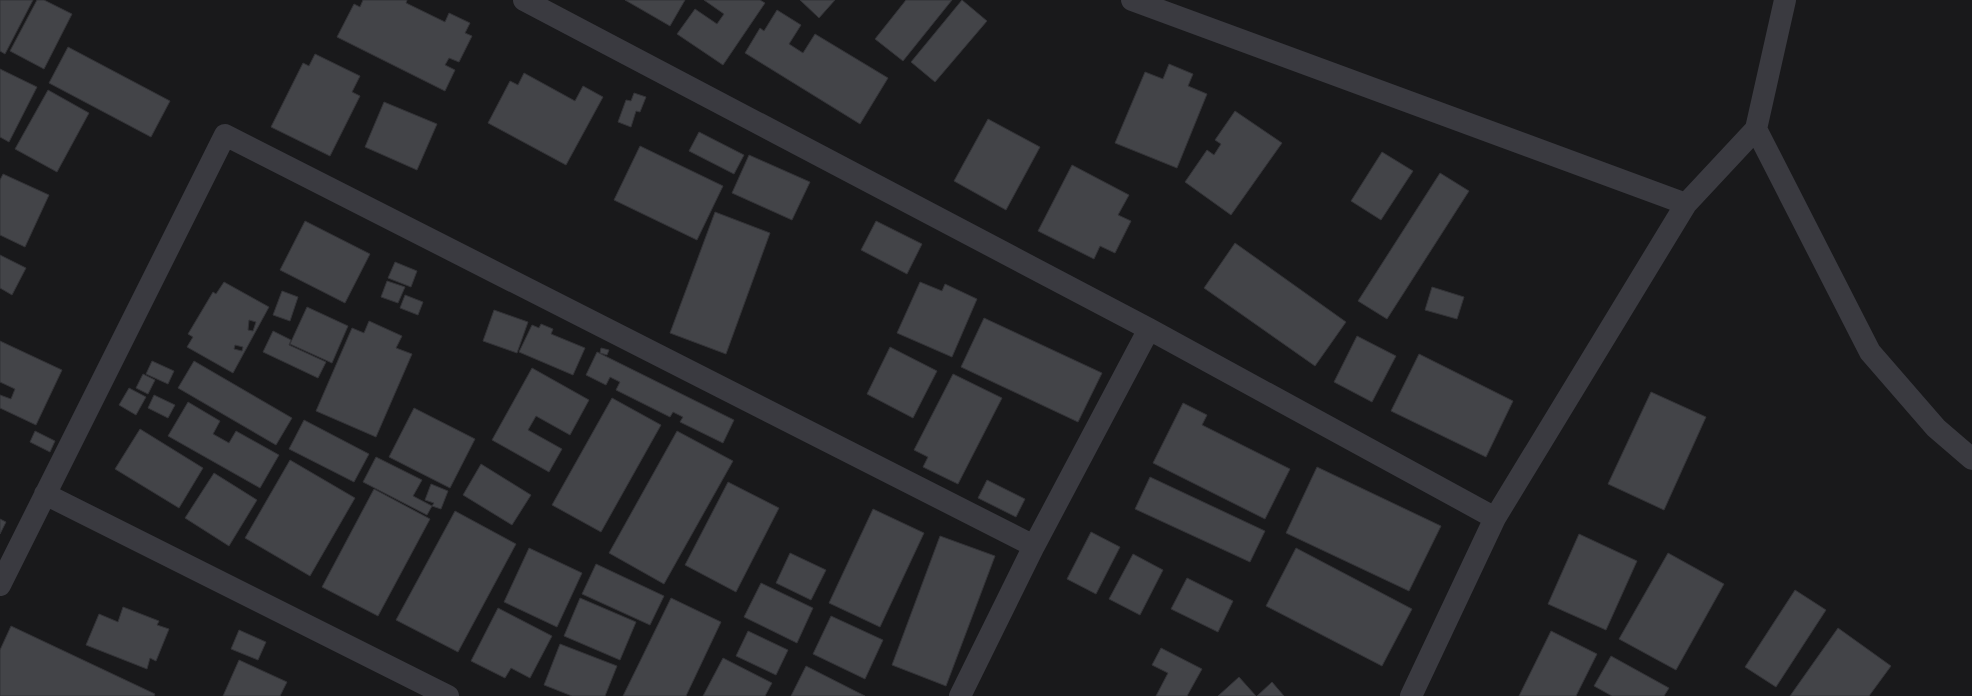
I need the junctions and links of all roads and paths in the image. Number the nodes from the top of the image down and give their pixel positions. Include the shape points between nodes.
1 (524, 0) edge
2 (1132, 0) edge
3 (1785, 0) edge
4 (1756, 129) junction
5 (1686, 204) junction
6 (1149, 329) junction
7 (1972, 459) edge
8 (45, 494) junction
9 (1495, 518) junction
10 (1034, 546) junction
11 (0, 585) edge
12 (448, 696) edge
13 (960, 696) edge
14 (1411, 696) edge

1 - 6 street
2 - 5 street
3 - 4 street
4 - 5 street
4 - 7 street via 1870,352 1936,428
5 - 9 street
6 - 9 street
6 - 10 street
8 - 10 street via 225,135
8 - 11 street
8 - 12 street
9 - 14 street
10 - 13 street

